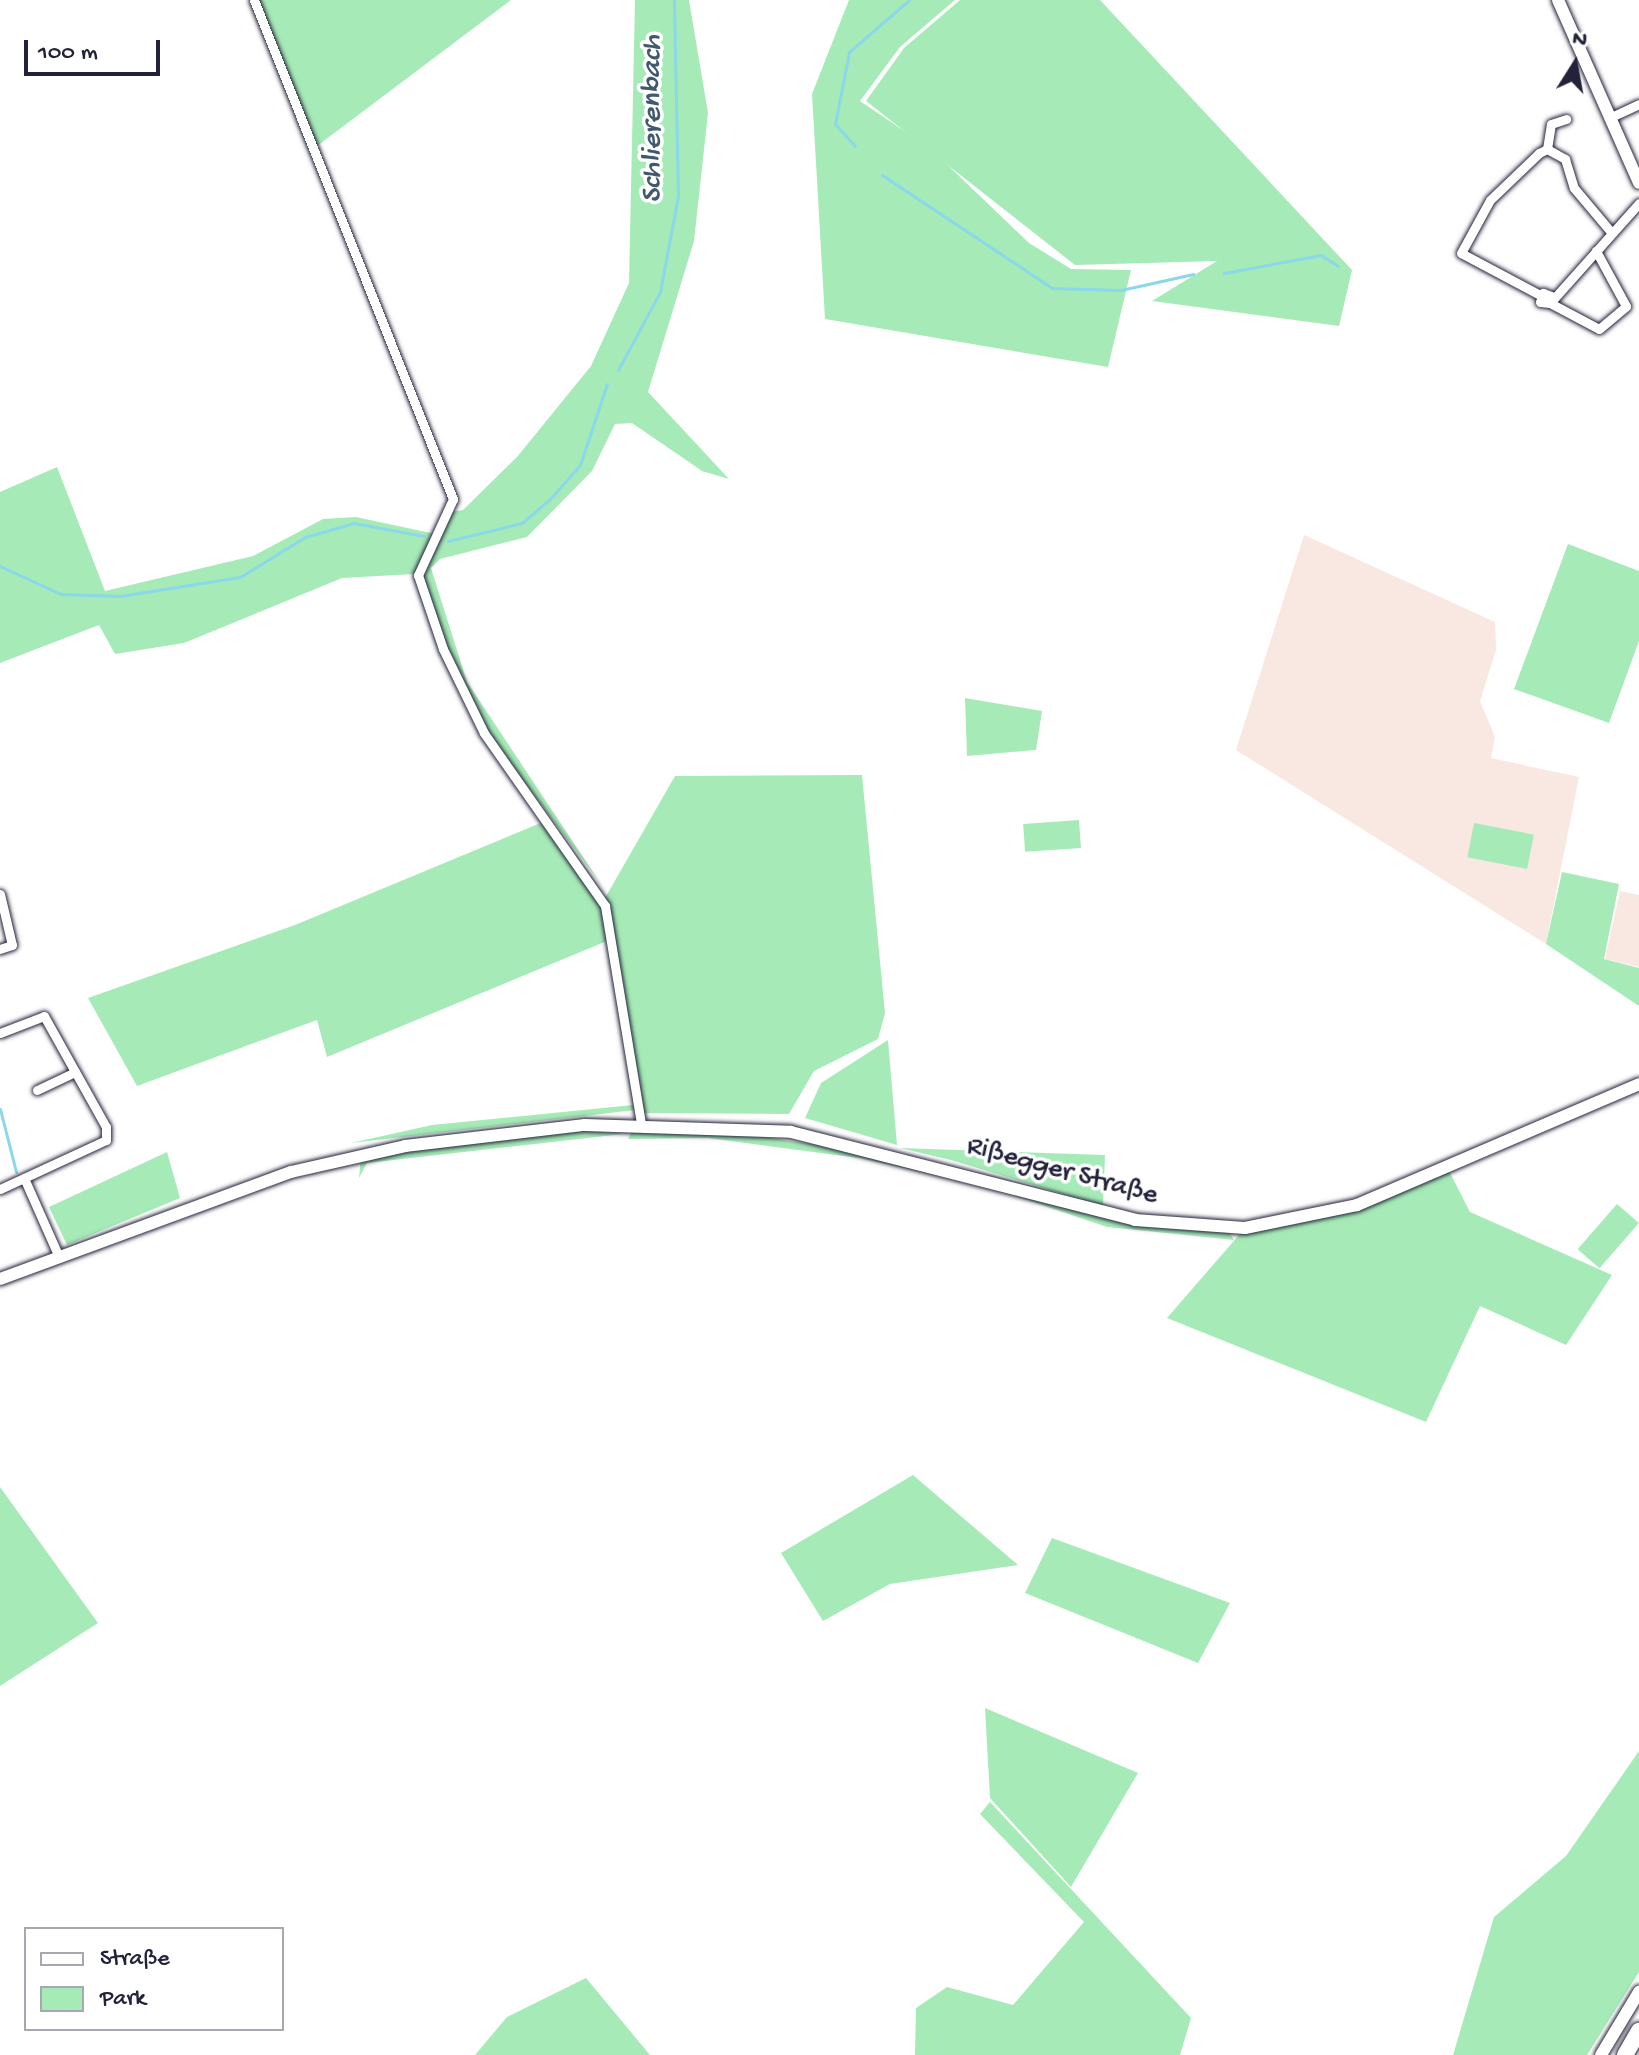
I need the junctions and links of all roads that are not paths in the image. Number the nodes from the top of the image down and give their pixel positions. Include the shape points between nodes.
1 (254, 0) edge
2 (1558, 0) edge
3 (1639, 104) edge
4 (1609, 118) junction
5 (1566, 119) dead end
6 (1547, 149) junction
7 (1639, 183) edge
8 (1639, 203) edge
9 (1611, 232) junction
10 (1596, 251) junction
11 (1551, 300) junction
12 (0, 894) edge
13 (0, 949) edge
14 (0, 1033) edge
15 (75, 1072) junction
16 (1639, 1084) edge
17 (37, 1090) dead end
18 (641, 1124) junction
19 (24, 1178) junction
20 (0, 1189) edge
21 (59, 1257) junction
22 (0, 1279) edge
23 (1639, 1992) edge
24 (1639, 2031) edge
25 (1601, 2055) edge
26 (1625, 2055) edge

1 - 18 street via 453,499 418,575 443,649 484,733 605,906
2 - 4 street
3 - 4 street
4 - 7 street
5 - 6 street via 1551,124
6 - 9 street via 1565,159 1574,188
6 - 11 street via 1490,200 1461,253
8 - 9 street
9 - 10 street
10 - 11 street
10 - 11 street via 1626,306 1599,329
12 - 13 street via 12,945
14 - 15 street via 44,1016
15 - 17 street
15 - 19 street via 106,1140
16 - 18 street, Rißegger Straße via 1357,1205 1245,1228 1102,1213 804,1134
18 - 21 street, Rißegger Straße via 546,1127 352,1156 186,1207
19 - 20 street
19 - 21 street
21 - 22 street, Rißegger Straße
23 - 25 street
24 - 26 highway

